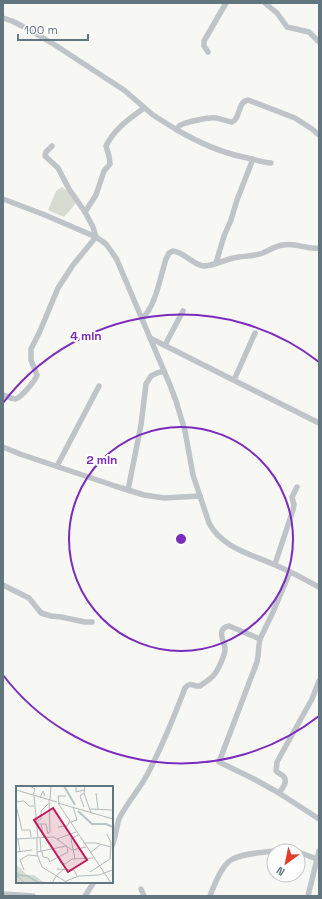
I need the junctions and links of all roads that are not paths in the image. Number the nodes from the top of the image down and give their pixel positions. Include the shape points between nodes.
1 (226, 3) edge
2 (264, 3) edge
3 (3, 18) edge
4 (319, 42) edge
5 (208, 52) dead end
6 (144, 108) junction
7 (176, 130) junction
8 (319, 135) edge
9 (52, 146) dead end
10 (253, 159) junction
11 (271, 163) dead end
12 (3, 199) edge
13 (85, 212) junction
14 (96, 237) junction
15 (319, 248) edge
16 (216, 264) junction
17 (183, 311) dead end
18 (142, 320) junction
19 (255, 333) dead end
20 (150, 338) junction
21 (165, 345) junction
22 (164, 370) junction
23 (234, 380) junction
24 (99, 386) dead end
25 (3, 395) edge
26 (319, 423) edge
27 (3, 447) edge
28 (57, 466) junction
29 (296, 487) dead end
30 (128, 490) junction
31 (200, 496) junction
32 (275, 564) junction
33 (290, 572) junction
34 (3, 584) edge
35 (319, 587) edge
36 (92, 622) dead end
37 (260, 639) junction
38 (319, 681) edge
39 (279, 793) junction
40 (319, 818) edge
41 (113, 843) edge
42 (319, 851) edge
43 (266, 852) edge
44 (306, 855) edge
45 (317, 859) junction
46 (93, 883) edge
47 (141, 890) dead end
48 (3, 894) edge
49 (33, 896) edge
50 (85, 896) edge
51 (144, 896) edge
52 (210, 896) edge
53 (308, 896) edge

1 - 5 street via 204,41
2 - 4 street via 277,13 287,27 309,32
3 - 6 street via 62,49 124,90
6 - 7 street
6 - 13 street via 117,129 110,138 106,146 110,164 104,171 96,195
7 - 8 street via 182,124 212,118 233,122 243,102 248,100 295,118
7 - 10 street via 214,149
9 - 13 street via 45,156 58,168 68,189
10 - 11 street
10 - 16 street via 232,220 222,239
12 - 14 street
13 - 14 street
14 - 18 street via 106,244 114,256
14 - 25 street via 58,288 31,349 31,360 37,375 34,382 19,398
15 - 16 street via 281,245 263,253
16 - 18 street via 202,266 180,252 169,253 151,306
17 - 21 street
18 - 20 street
19 - 23 street
20 - 21 street
20 - 22 street
21 - 23 street
22 - 30 street via 151,376 146,384 141,426
22 - 31 street via 185,431 193,475
23 - 26 street
24 - 28 street
27 - 28 street
28 - 30 street
29 - 32 street via 292,497 293,510
30 - 31 street via 164,498
31 - 32 street via 209,523 219,537 240,551
32 - 33 street
33 - 35 street
33 - 37 street
34 - 36 street via 29,598 41,613
37 - 39 street via 257,662 218,762
37 - 41 street via 229,626 222,630 225,650 216,672 200,686 188,684 185,688 147,775 119,820
38 - 39 street via 278,762 276,771 286,780
39 - 40 street
42 - 45 street
43 - 52 street via 231,860 219,876
44 - 45 street
45 - 53 street
46 - 50 street
47 - 51 street
48 - 49 street

